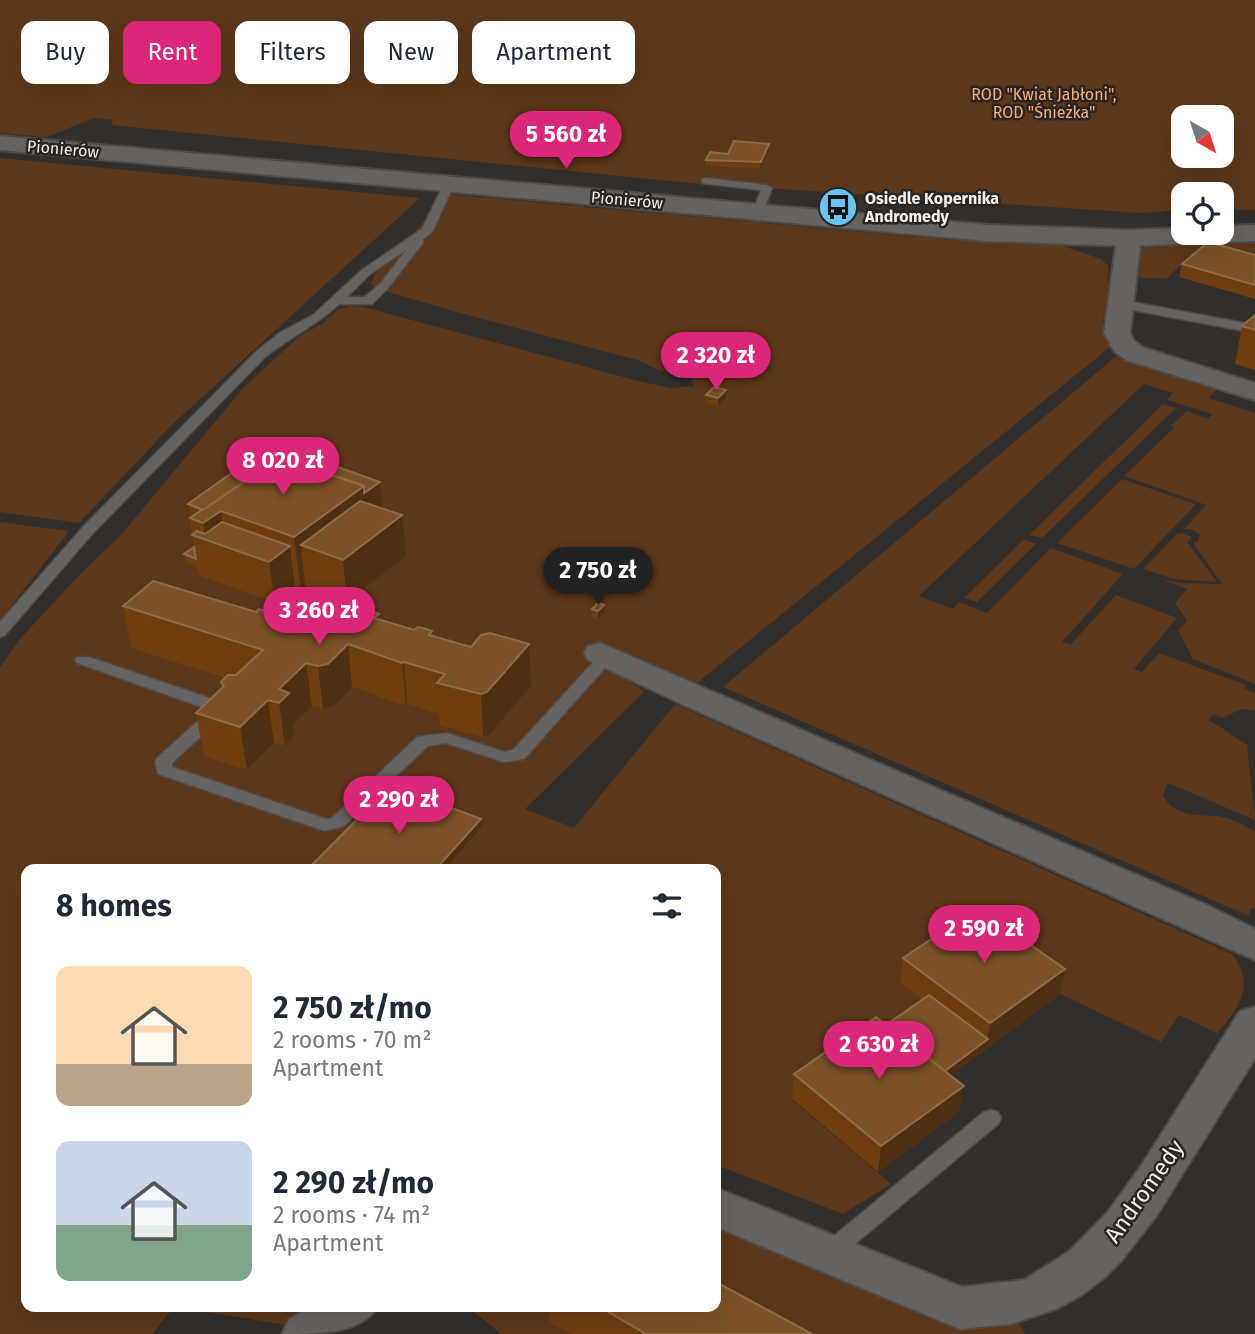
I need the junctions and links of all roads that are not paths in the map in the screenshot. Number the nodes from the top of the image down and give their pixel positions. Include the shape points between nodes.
1 (0, 143) edge
2 (706, 181) dead end
3 (449, 184) junction
4 (758, 212) junction
5 (427, 231) junction
6 (1255, 233) edge
7 (1129, 238) junction
8 (339, 300) junction
9 (1121, 304) junction
10 (1255, 329) edge
11 (1255, 392) edge
12 (0, 632) edge
13 (600, 653) joint
14 (83, 660) dead end
15 (1255, 946) edge
16 (1255, 1022) edge
17 (991, 1118) dead end
18 (721, 1209) edge
19 (842, 1242) dead end
20 (345, 1312) edge
21 (306, 1334) edge

1 - 3 street, Pionierów
2 - 4 lane via 766,188
3 - 4 street, Pionierów
3 - 5 lane
4 - 7 street, Pionierów via 988,233
5 - 8 lane via 366,272
5 - 8 lane via 368,301
6 - 7 street, Pionierów
7 - 9 street
8 - 12 lane via 261,354 88,530
9 - 10 lane
9 - 11 street via 1117,333 1128,349
13 - 14 lane via 604,660 519,755 504,757 447,738 423,741 338,822 325,825 164,770 163,762 218,707
13 - 15 street
16 - 18 street, Andromedy via 1114,1239 1077,1273 1038,1295 998,1307 960,1308
17 - 19 lane
20 - 21 street

